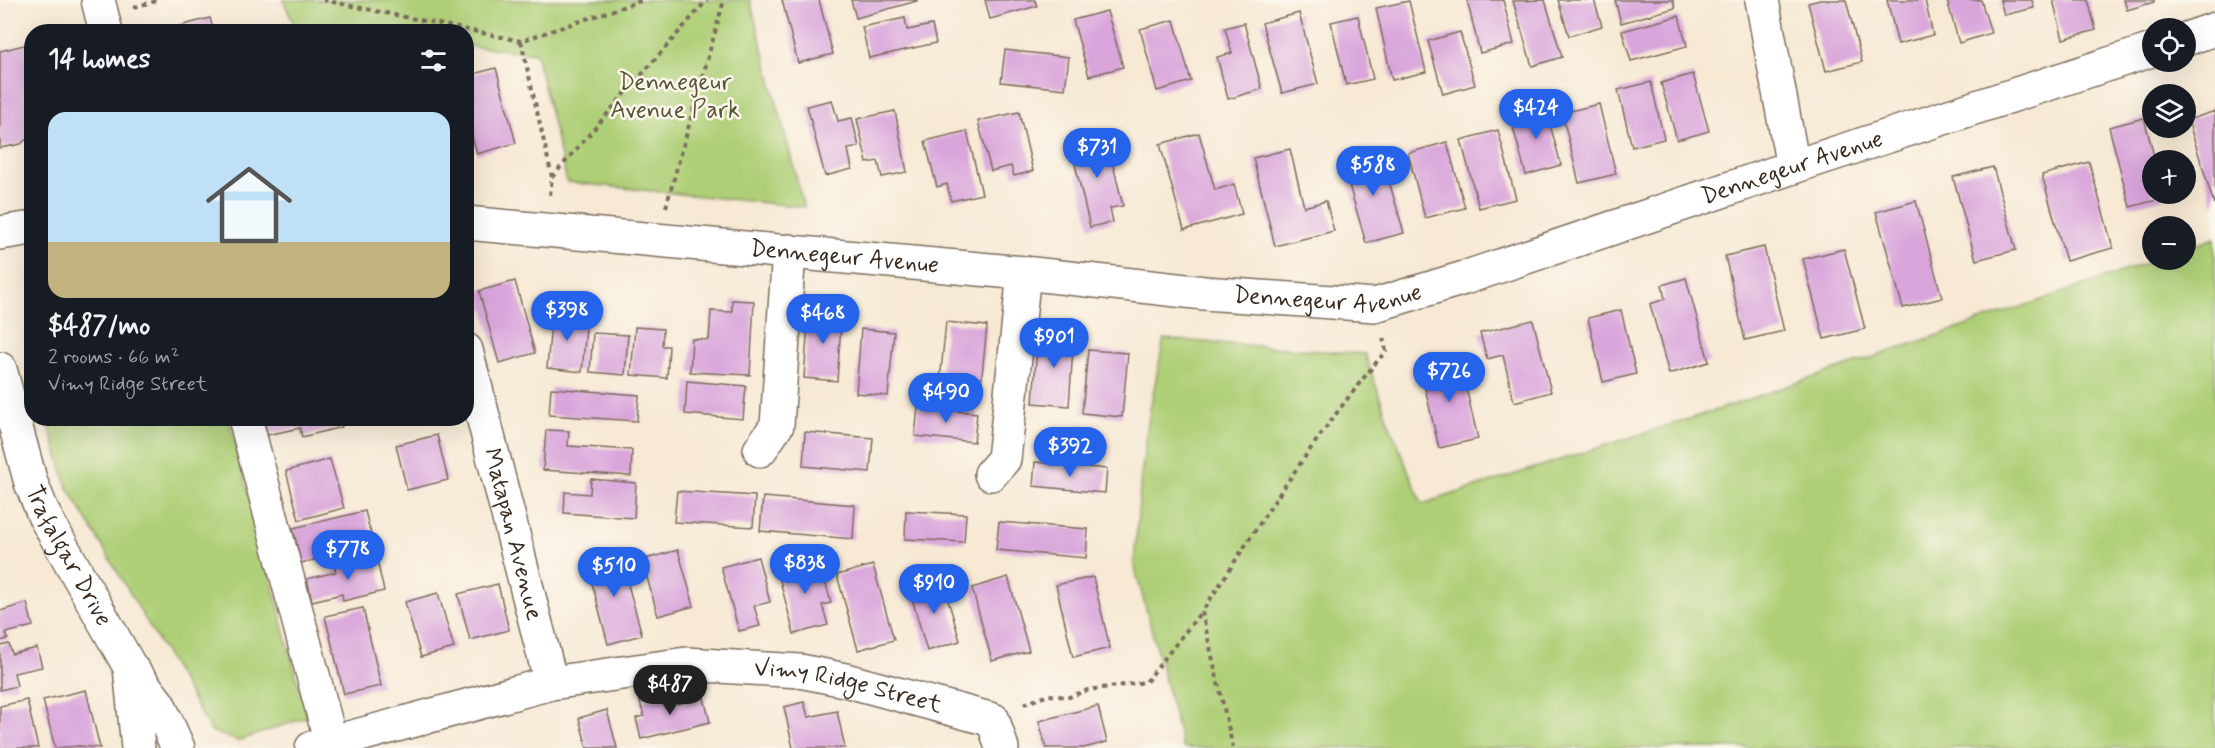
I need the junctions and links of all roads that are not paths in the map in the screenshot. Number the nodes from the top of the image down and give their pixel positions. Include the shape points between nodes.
1 (98, 0) edge
2 (1762, 0) edge
3 (104, 24) edge
4 (2215, 29) edge
5 (2196, 36) edge
6 (2142, 53) edge
7 (1793, 167) junction
8 (474, 224) edge
9 (24, 229) edge
10 (0, 233) edge
11 (789, 251) junction
12 (1024, 273) junction
13 (0, 369) edge
14 (474, 381) edge
15 (247, 426) edge
16 (760, 450) dead end
17 (991, 474) dead end
18 (129, 667) junction
19 (551, 683) junction
20 (998, 734) edge
21 (322, 746) edge
22 (138, 748) edge
23 (178, 748) edge

1 - 3 street
2 - 7 street
4 - 5 street
6 - 7 street, Dennegeur Avenue
7 - 12 street, Dennegeur Avenue via 1375,305 1204,293
8 - 11 street, Dennegeur Avenue
9 - 10 street
11 - 12 street, Dennegeur Avenue
11 - 16 street via 777,425
12 - 17 street via 1004,459
13 - 18 street, Trafalgar Drive via 31,483 44,515
14 - 19 street, Matapan Avenue
15 - 21 street
18 - 22 street, Trafalgar Drive
18 - 23 street, Trafalgar Drive via 159,705
19 - 20 street, Vimy Ridge Street via 686,664 800,670 845,680
19 - 21 street, Vimy Ridge Street

